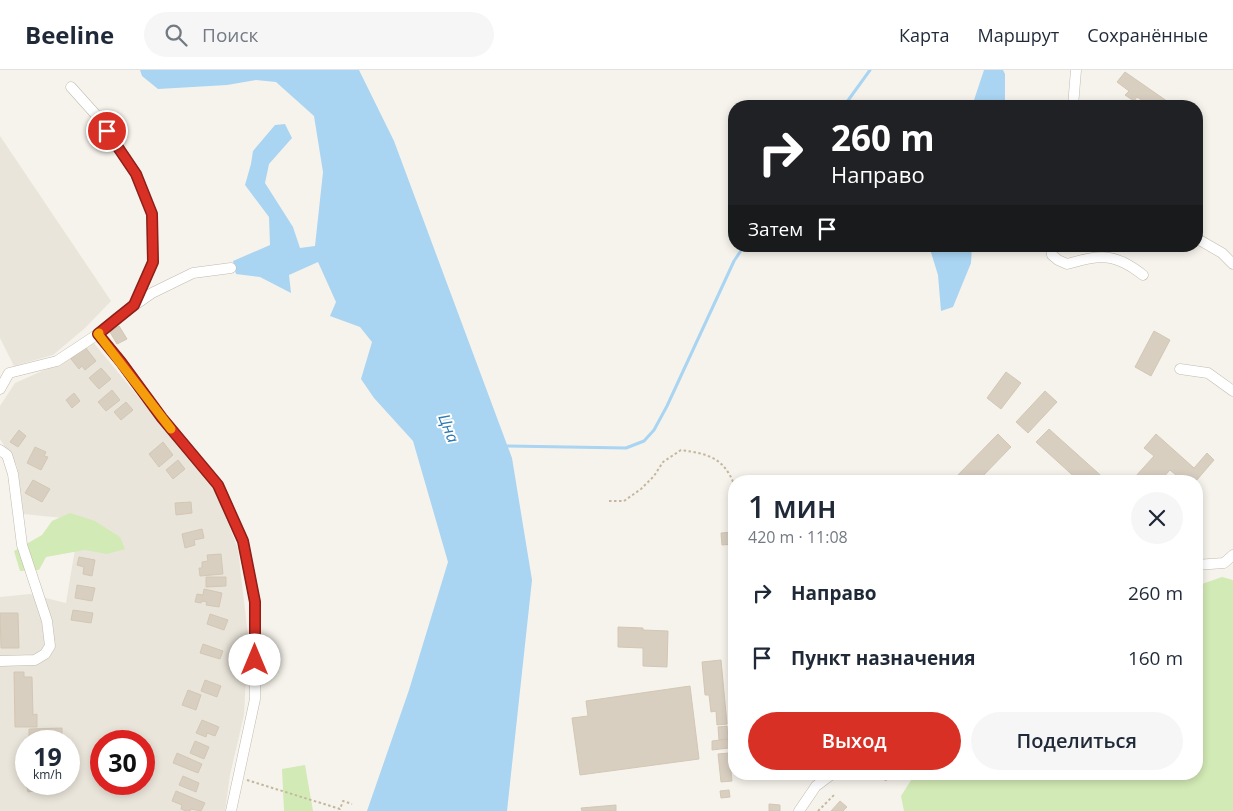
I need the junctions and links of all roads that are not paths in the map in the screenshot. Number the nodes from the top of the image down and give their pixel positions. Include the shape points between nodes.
1 (1076, 70) edge
2 (70, 87) dead end
3 (1074, 100) edge
4 (1203, 242) edge
5 (1052, 252) edge
6 (1233, 264) edge
7 (231, 268) dead end
8 (1142, 275) dead end
9 (134, 305) junction
10 (98, 334) junction
11 (1180, 369) dead end
12 (0, 389) edge
13 (1233, 391) edge
14 (0, 450) edge
15 (1233, 555) edge
16 (1203, 565) edge
17 (1229, 565) edge
18 (0, 661) edge
19 (824, 780) edge
20 (231, 811) edge
21 (799, 811) edge

1 - 3 street
2 - 9 street via 97,116 136,174 152,214 153,262
4 - 6 street
5 - 8 street via 1067,264 1093,257 1111,257 1130,265
7 - 9 street via 193,273
9 - 10 street
10 - 12 street via 57,361 9,373
10 - 20 street via 218,485 243,541 255,602 255,699
11 - 13 street via 1208,373
14 - 18 street via 7,455 12,474 22,545 47,621 50,646 35,660
15 - 17 street
16 - 17 street
19 - 21 street

